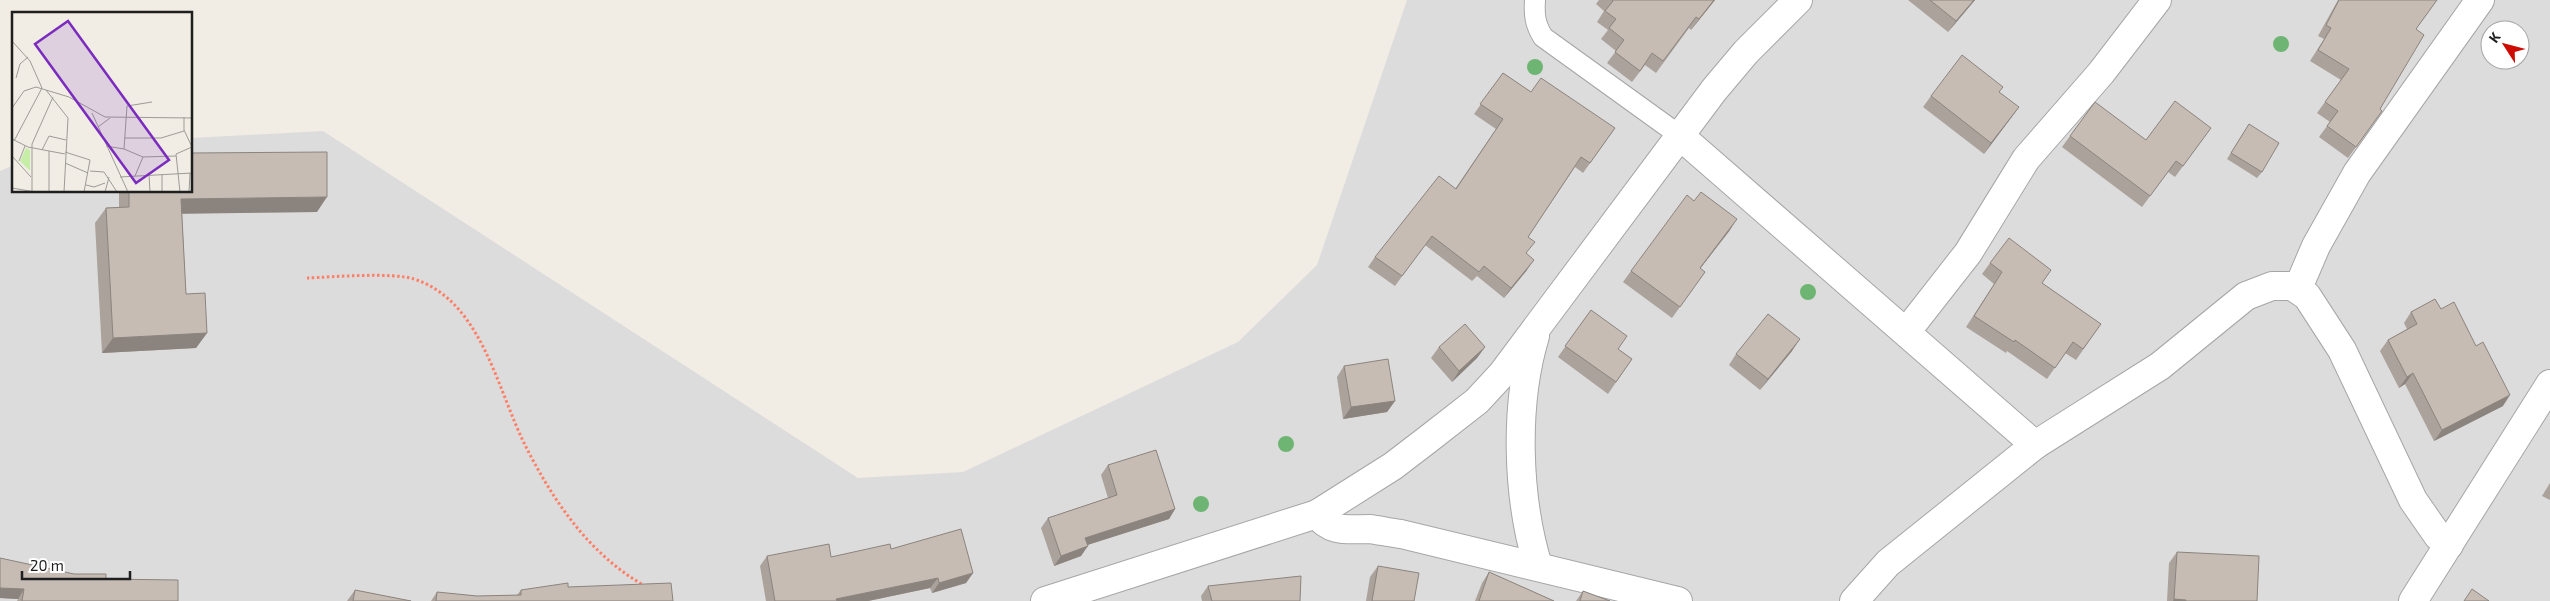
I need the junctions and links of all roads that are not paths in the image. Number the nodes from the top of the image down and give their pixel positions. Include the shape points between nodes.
1 (1535, 0) edge
2 (1798, 0) edge
3 (2157, 0) edge
4 (2480, 0) edge
5 (1679, 134) junction
6 (2298, 288) junction
7 (1540, 322) junction
8 (1907, 331) junction
9 (2550, 384) edge
10 (2035, 445) junction
11 (1317, 514) junction
12 (2448, 545) junction
13 (1538, 566) junction
14 (1045, 601) edge
15 (1678, 601) edge
16 (1854, 601) edge
17 (2413, 601) edge

1 - 5 lane via 1534,14 1543,37
2 - 5 street via 1746,52
3 - 8 street via 2101,73 2026,159 1968,253
4 - 6 street via 2357,173 2316,246
5 - 7 street
5 - 8 street
6 - 10 street via 2279,285 2246,296 2160,366
6 - 12 street via 2313,303 2342,350 2413,500
7 - 11 street via 1502,374 1477,401 1393,466
7 - 13 street via 1528,366 1522,426 1524,500
8 - 10 street
9 - 12 street
10 - 16 street via 1888,562
11 - 13 street via 1337,529 1371,529 1401,534
11 - 14 street
12 - 17 street
13 - 15 street

